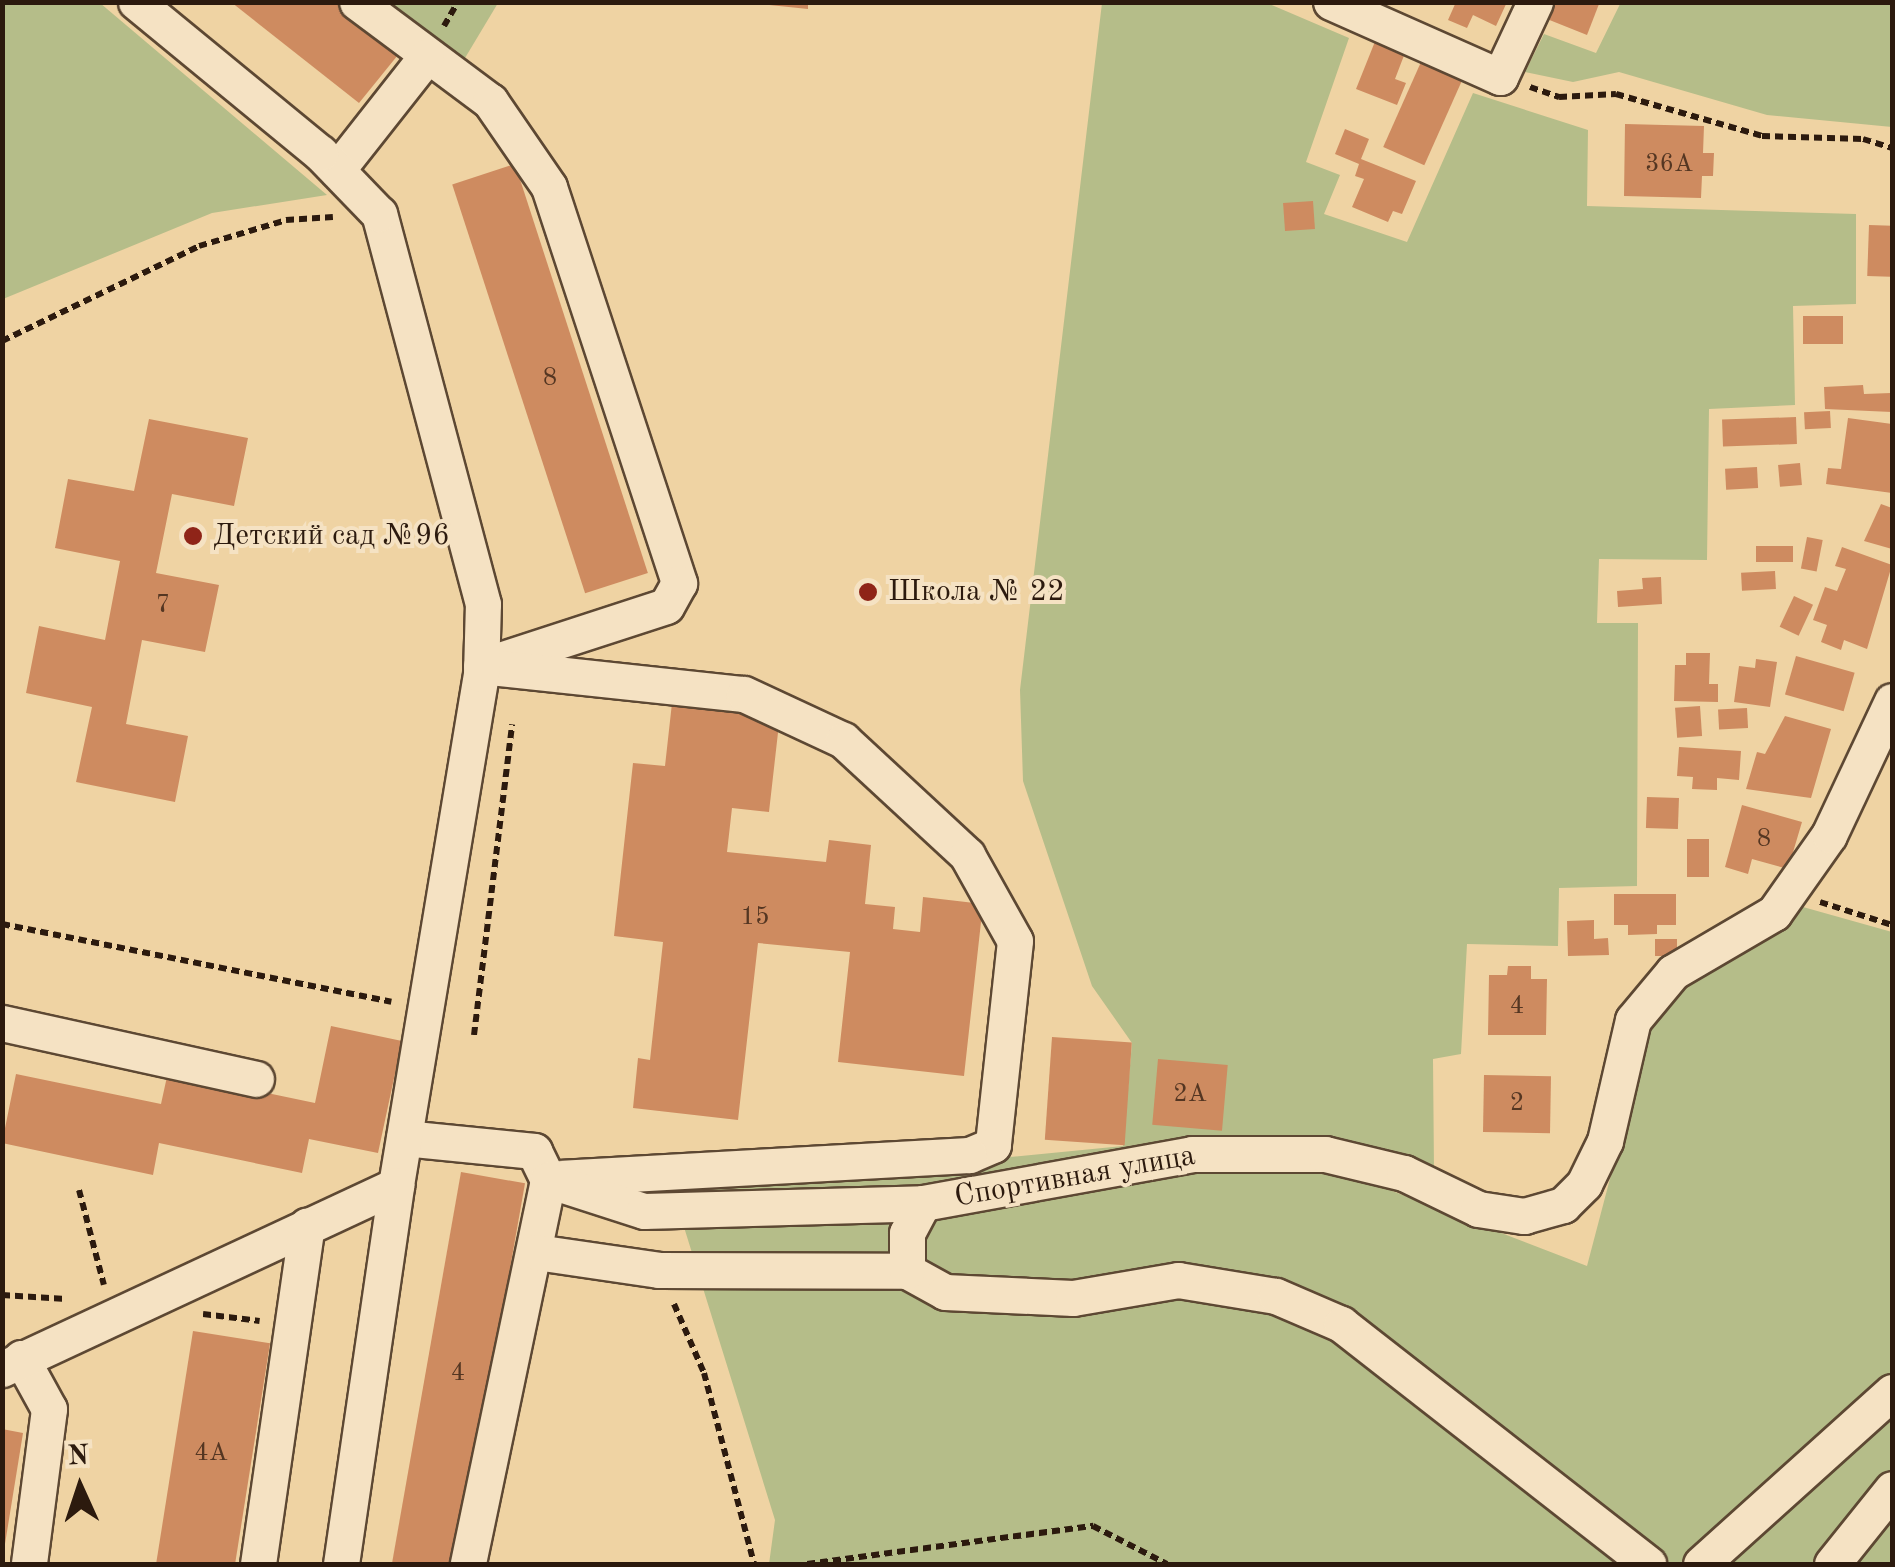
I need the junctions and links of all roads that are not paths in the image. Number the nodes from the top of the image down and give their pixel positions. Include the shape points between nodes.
1 (136, 2) edge
2 (356, 2) edge
3 (1330, 2) edge
4 (1535, 2) edge
5 (426, 57) junction
6 (337, 170) junction
7 (481, 666) junction
8 (1892, 701) edge
9 (2, 1022) edge
10 (256, 1078) dead end
11 (404, 1138) junction
12 (548, 1180) junction
13 (396, 1185) junction
14 (923, 1203) junction
15 (306, 1226) junction
16 (536, 1252) junction
17 (907, 1271) junction
18 (12, 1364) edge
19 (1892, 1392) edge
20 (1892, 1489) edge
21 (29, 1564) edge
22 (258, 1564) edge
23 (341, 1564) edge
24 (468, 1564) edge
25 (1648, 1564) edge
26 (1700, 1564) edge
27 (1832, 1564) edge

1 - 6 street
2 - 5 street
3 - 4 street via 1500,77
5 - 6 street
5 - 7 street via 490,101 550,188 679,583 666,606
6 - 7 street via 379,214 483,604
7 - 11 street
7 - 12 street via 744,694 843,740 967,854 1015,941 993,1145 970,1154
8 - 14 street, Спортивная улица via 1817,852 1774,913 1674,972 1633,1020 1605,1141 1584,1184 1563,1204 1524,1216 1478,1209 1404,1173 1325,1154 1192,1154
9 - 10 street
11 - 12 street via 534,1150
11 - 13 street
12 - 14 street via 644,1211
12 - 16 street
13 - 15 street
13 - 23 street
14 - 17 street, Спортивная улица via 907,1233
15 - 18 street
15 - 22 street
16 - 17 street via 659,1270
16 - 24 street
17 - 25 street via 945,1292 1073,1298 1178,1280 1276,1296 1341,1324
18 - 21 street via 48,1409
19 - 26 street
20 - 27 street

